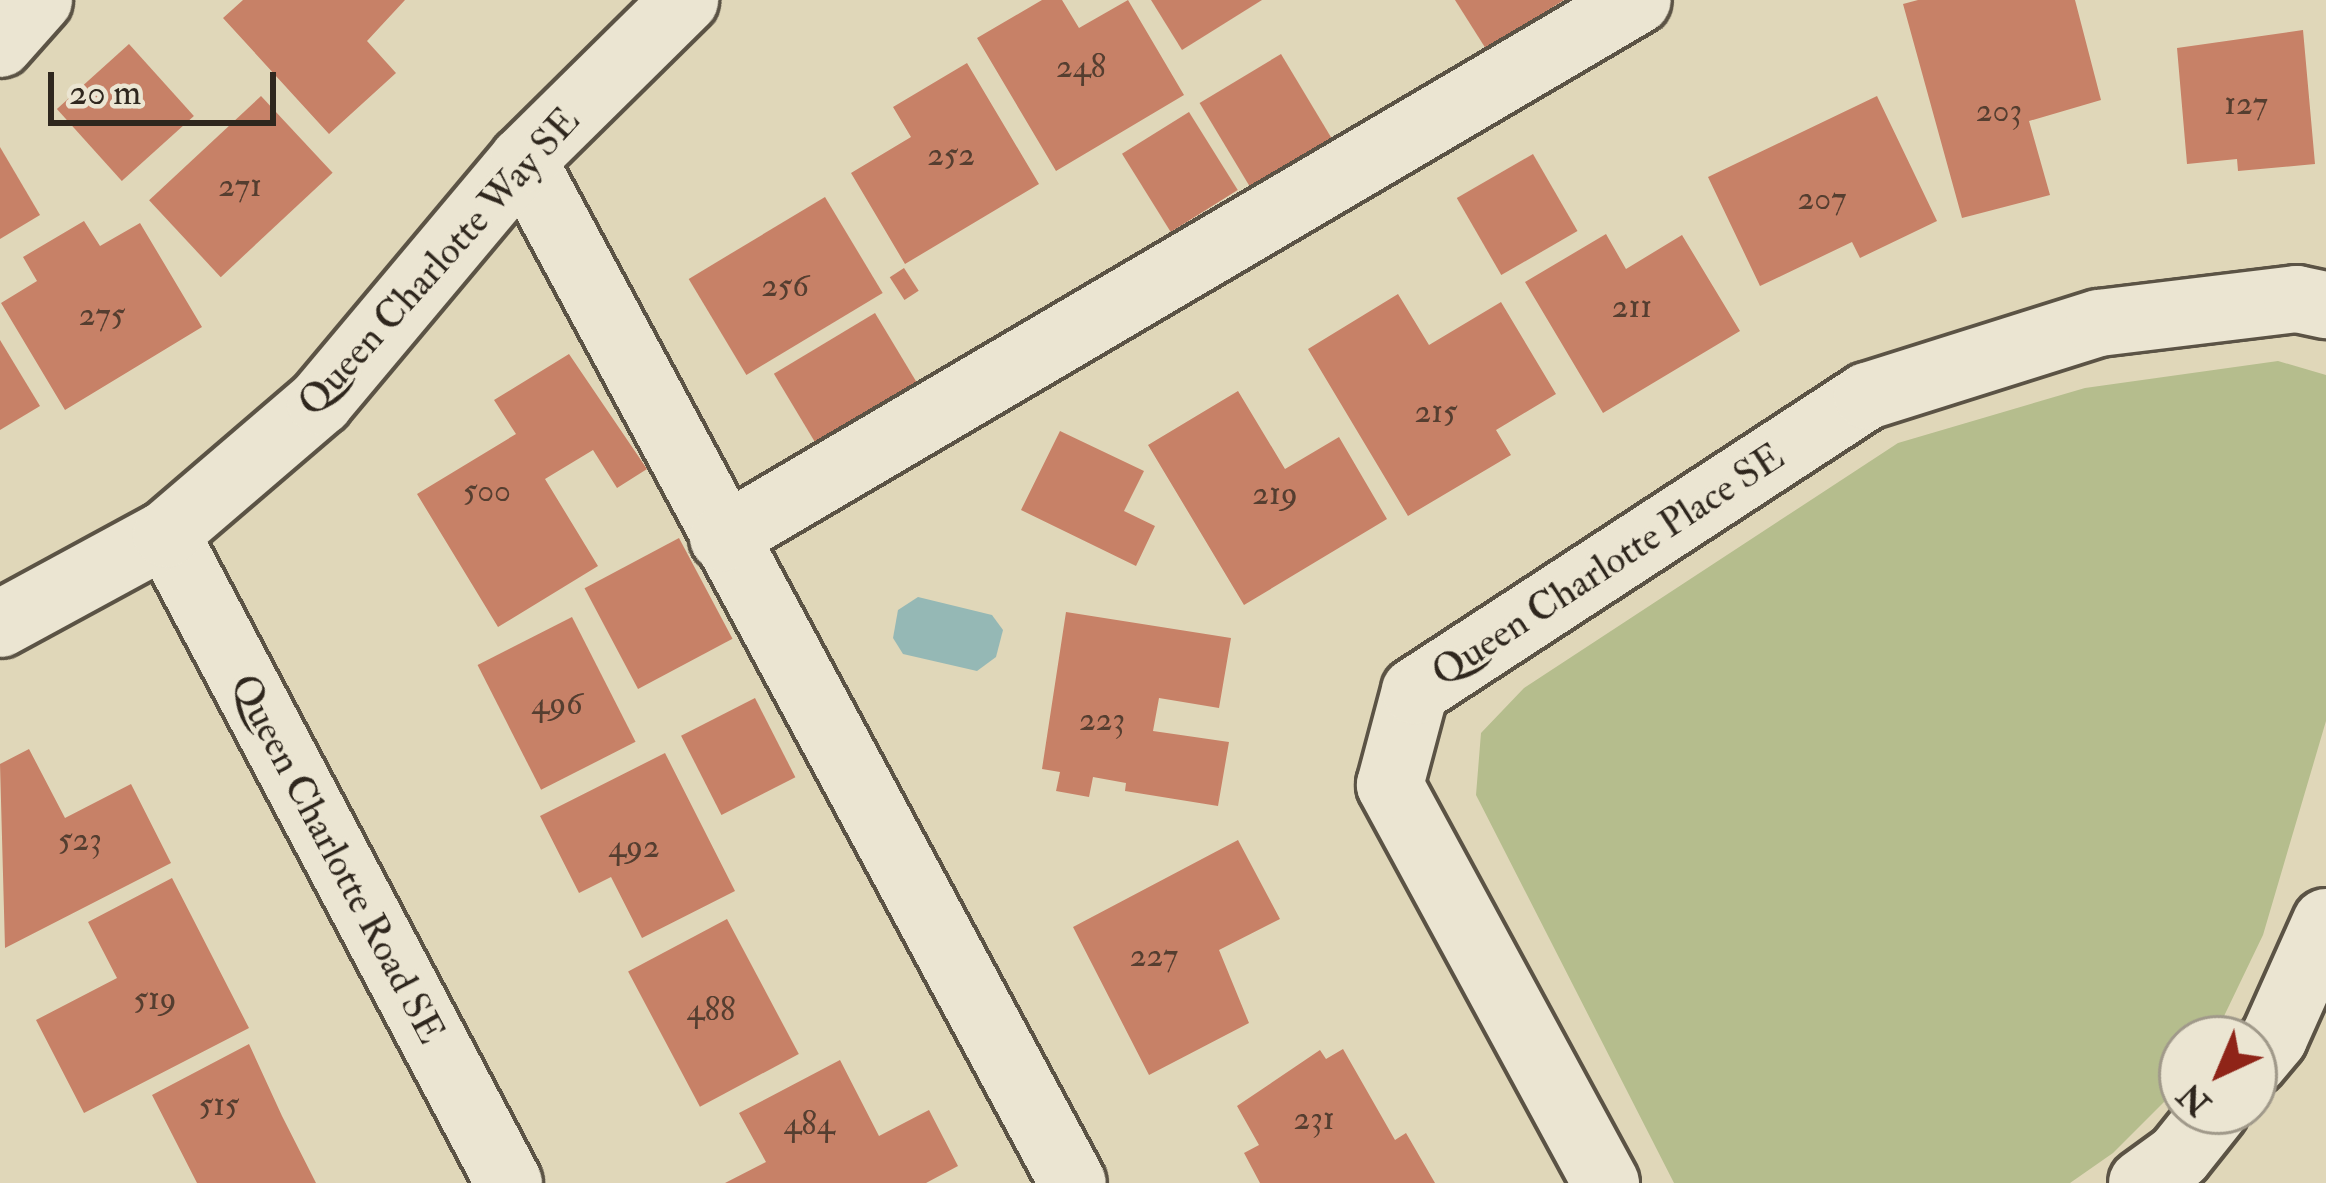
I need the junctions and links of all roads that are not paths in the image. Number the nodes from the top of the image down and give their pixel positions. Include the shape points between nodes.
1 (39, 0) edge
2 (685, 0) edge
3 (1638, 0) edge
4 (0, 44) edge
5 (523, 160) junction
6 (2326, 305) edge
7 (166, 534) junction
8 (723, 538) junction
9 (0, 623) edge
10 (2326, 922) edge
11 (2278, 1029) edge
12 (2196, 1135) edge
13 (509, 1183) edge
14 (1073, 1183) edge
15 (1606, 1183) edge
16 (2142, 1183) edge

1 - 4 street
2 - 5 street, Queen Charlotte Way SE
3 - 8 street
5 - 7 street, Queen Charlotte Way SE via 320,402
5 - 8 street
6 - 15 street, Queen Charlotte Place SE via 2297,298 2099,322 1867,396 1415,691 1390,785
7 - 9 street, Queen Charlotte Way SE
7 - 13 street, Queen Charlotte Road SE
8 - 14 street
10 - 11 street
12 - 16 street

